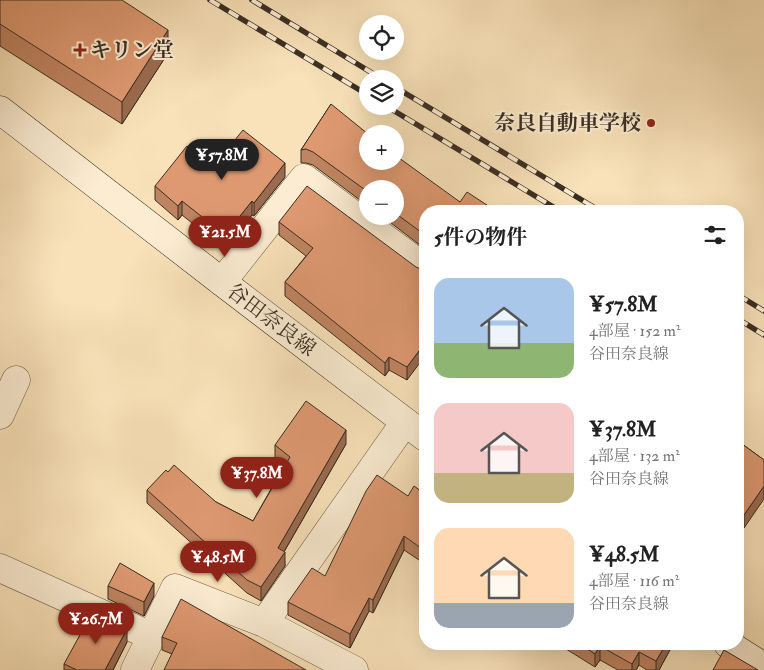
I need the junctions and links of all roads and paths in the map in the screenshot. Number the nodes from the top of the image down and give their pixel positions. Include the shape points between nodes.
1 (0, 110) edge
2 (419, 264) edge
3 (222, 282) junction
4 (16, 380) dead end
5 (0, 415) edge
6 (415, 430) edge
7 (0, 568) edge
8 (264, 623) junction
9 (151, 636) junction
10 (737, 650) edge
11 (764, 667) edge
12 (134, 670) edge
13 (354, 670) edge

1 - 3 street, 谷田奈良線
2 - 3 street via 304,178
3 - 6 street, 谷田奈良線
4 - 5 street
6 - 8 street
7 - 9 street
8 - 9 street via 175,588
8 - 13 street
9 - 12 street
10 - 11 street

